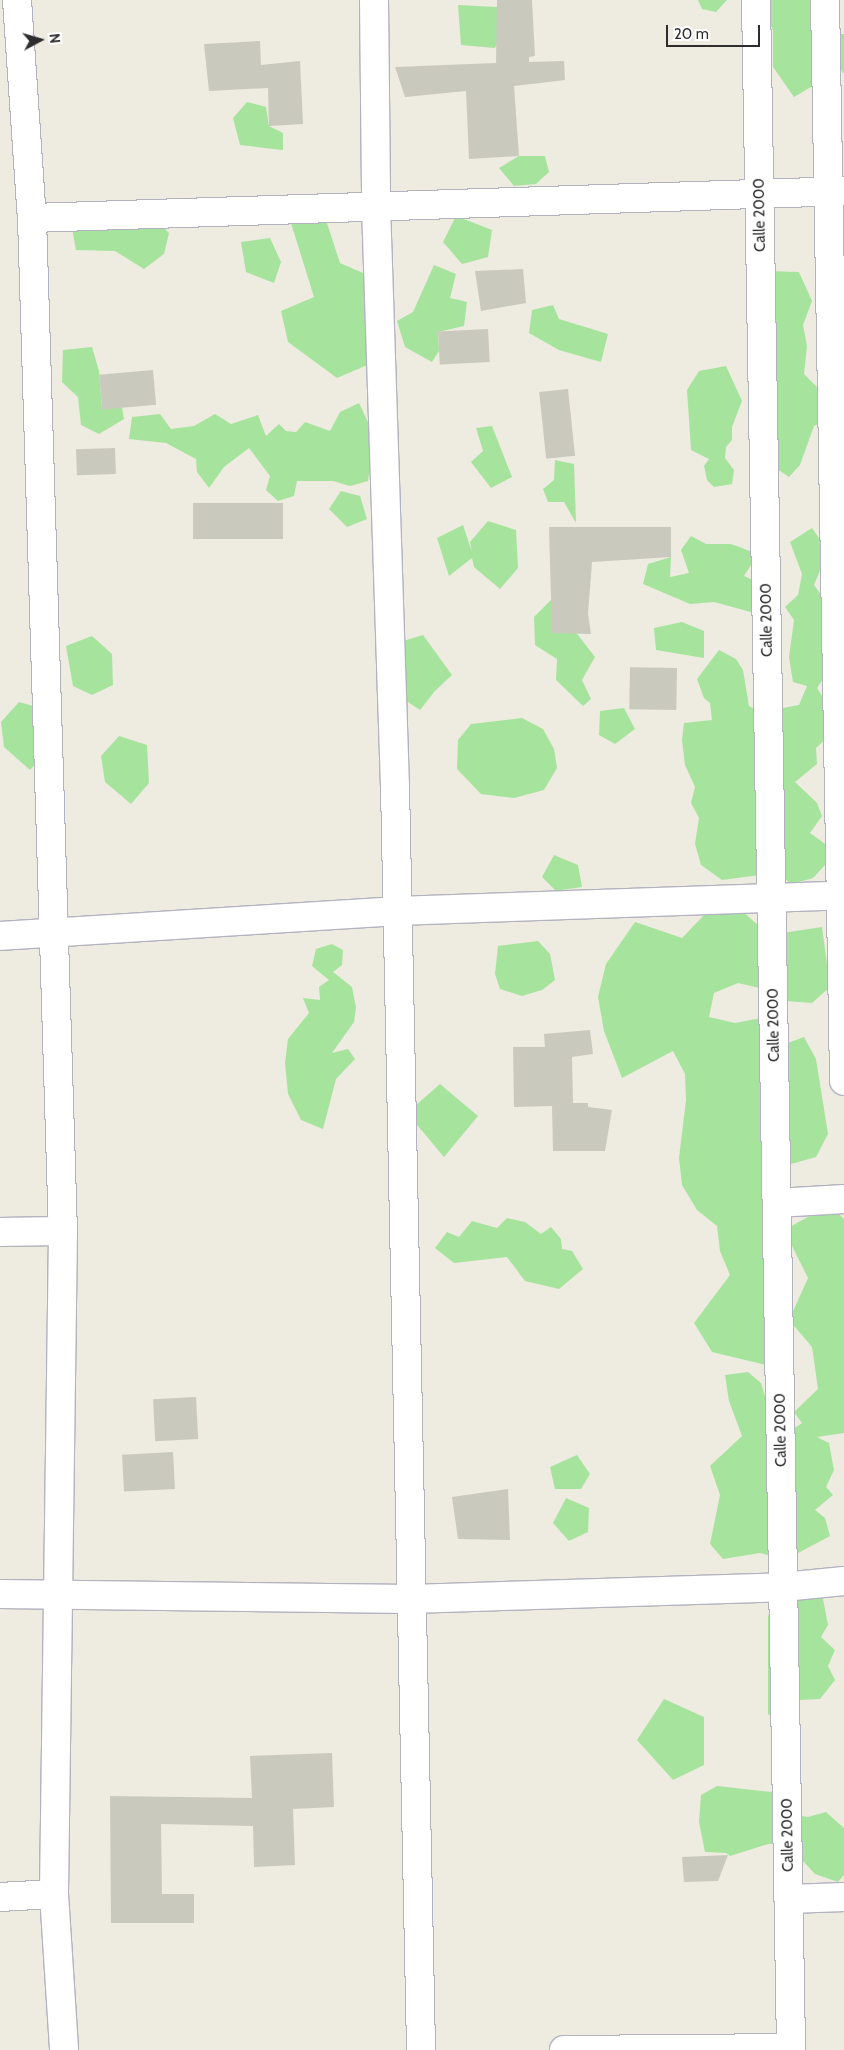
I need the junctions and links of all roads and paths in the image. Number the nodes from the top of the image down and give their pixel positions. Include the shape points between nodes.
1 (17, 0) edge
2 (374, 0) edge
3 (756, 0) edge
4 (825, 0) edge
5 (835, 191) edge
6 (759, 194) junction
7 (376, 205) junction
8 (32, 218) junction
9 (840, 520) edge
10 (843, 895) edge
11 (772, 900) junction
12 (396, 911) junction
13 (52, 934) junction
14 (0, 936) edge
15 (844, 1082) edge
16 (844, 1199) edge
17 (777, 1203) junction
18 (63, 1231) junction
19 (0, 1232) edge
20 (844, 1581) edge
21 (784, 1586) junction
22 (0, 1594) edge
23 (59, 1596) junction
24 (411, 1599) junction
25 (54, 1894) junction
26 (0, 1897) edge
27 (844, 1897) edge
28 (789, 1899) junction
29 (791, 2049) edge
30 (64, 2050) edge
31 (422, 2050) edge
32 (564, 2050) edge

1 - 8 street
2 - 7 street
3 - 6 street, Calle 2000
4 - 5 street
5 - 6 street
5 - 9 street
6 - 7 street
6 - 11 street, Calle 2000
7 - 8 street
7 - 12 street
8 - 13 street
9 - 10 street
10 - 11 street
10 - 15 street
11 - 12 street
11 - 17 street, Calle 2000
12 - 13 street
12 - 24 street
13 - 14 street
13 - 18 street
16 - 17 street
17 - 21 street, Calle 2000
18 - 19 street
18 - 23 street
20 - 21 street
21 - 24 street
21 - 28 street, Calle 2000
22 - 23 street
23 - 24 street
23 - 25 street
24 - 31 street
25 - 26 street
25 - 30 street
27 - 28 street
28 - 29 street, Calle 2000
29 - 32 street

